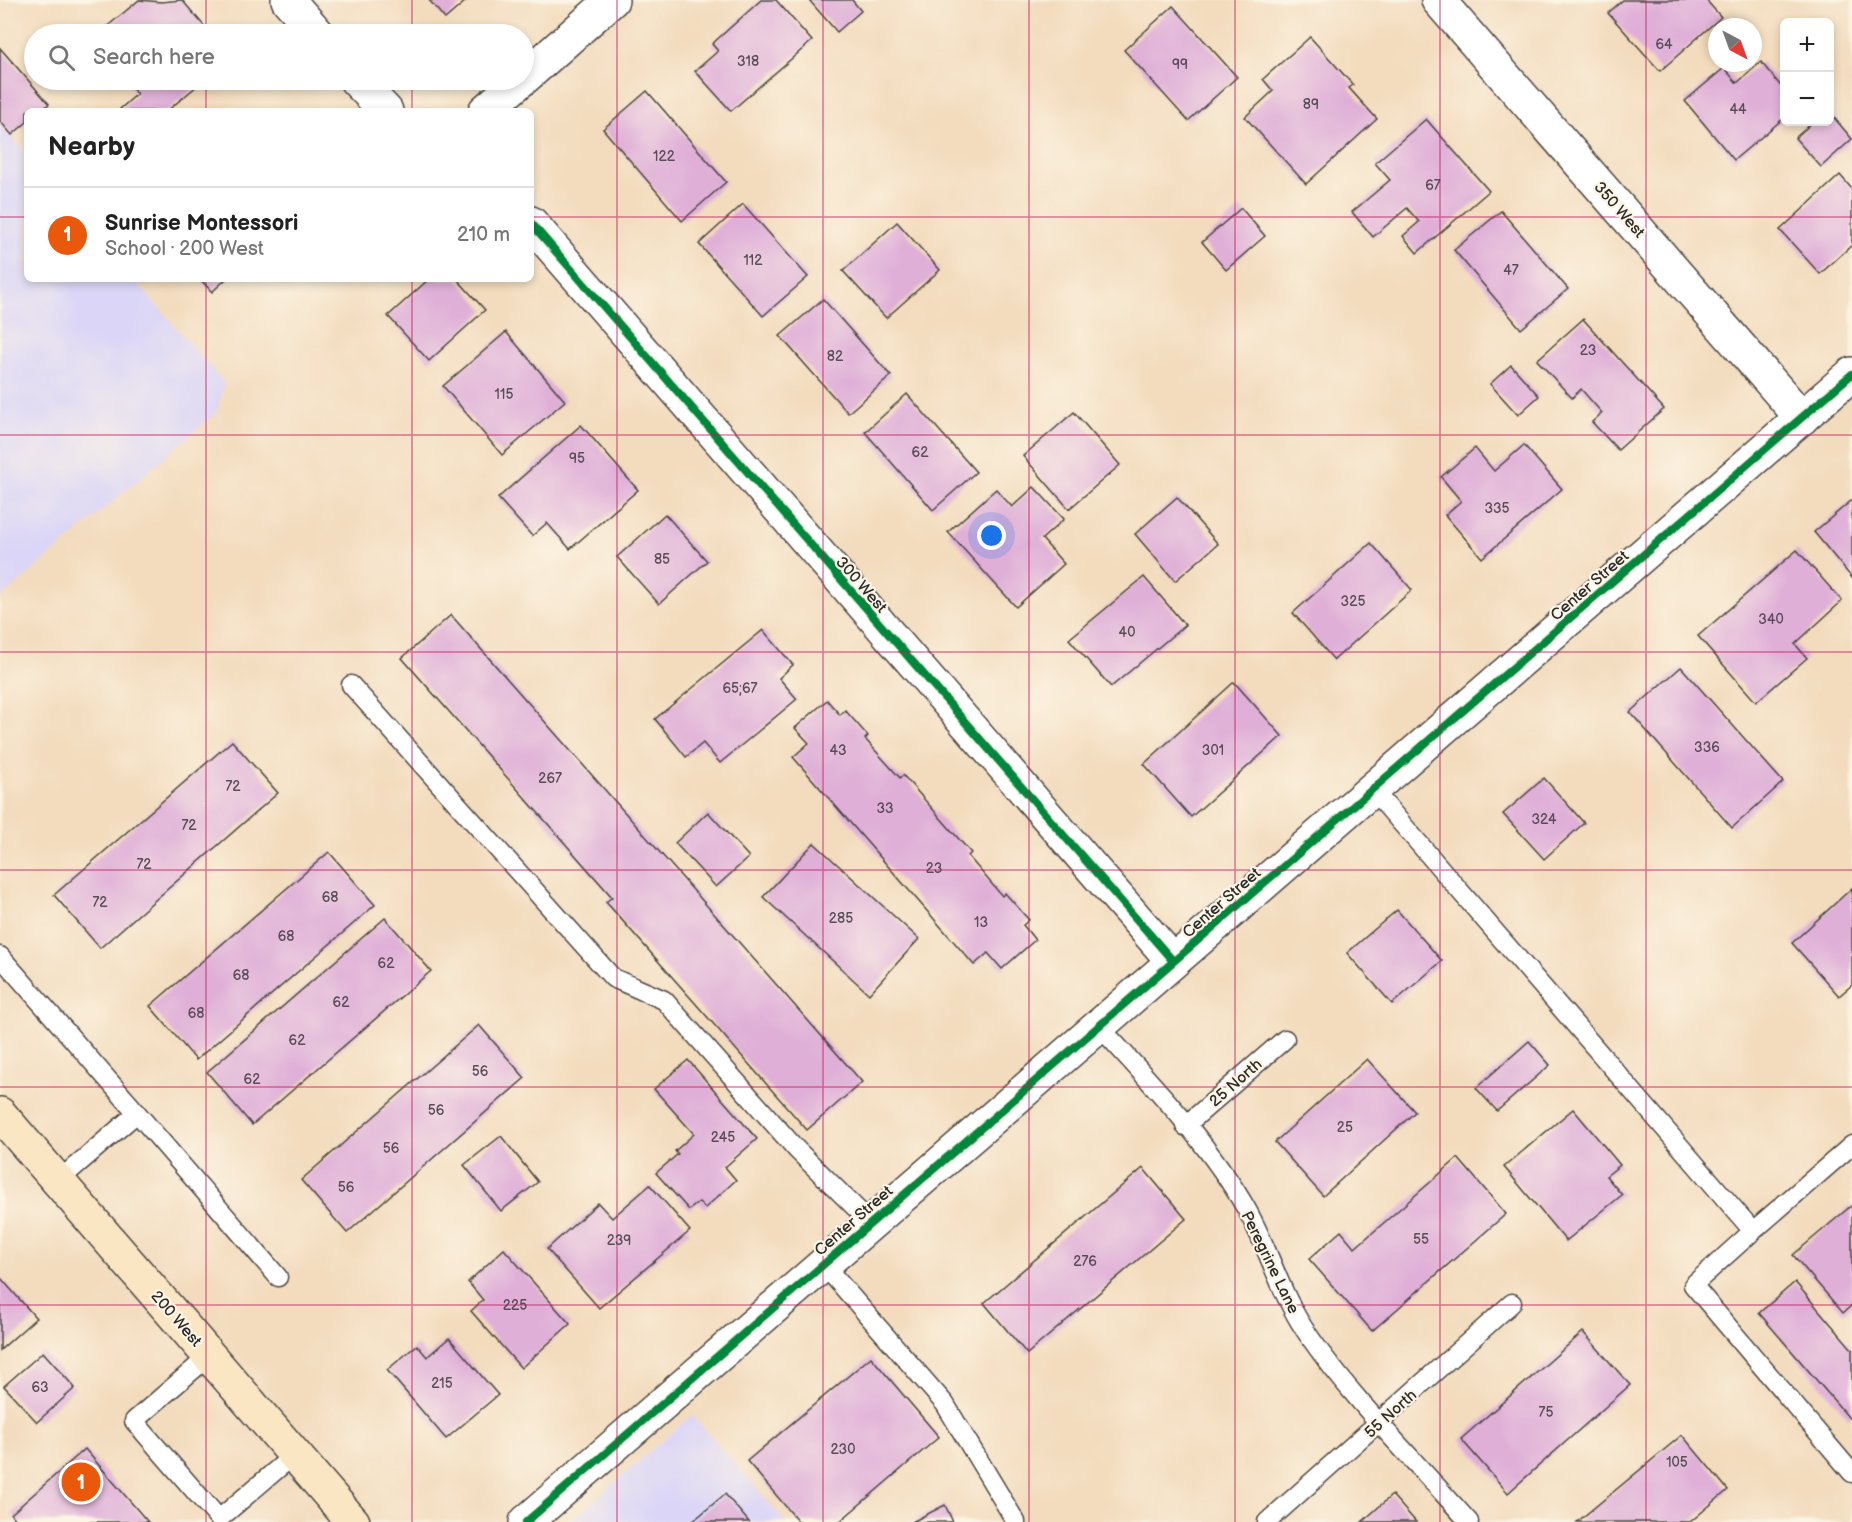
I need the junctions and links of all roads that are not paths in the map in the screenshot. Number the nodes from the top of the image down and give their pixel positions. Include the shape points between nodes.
1 (288, 0) edge
2 (612, 0) edge
3 (1438, 0) edge
4 (309, 24) edge
5 (534, 68) edge
6 (366, 90) edge
7 (510, 90) edge
8 (383, 108) edge
9 (489, 108) edge
10 (534, 226) edge
11 (1852, 374) edge
12 (1802, 418) junction
13 (351, 685) dead end
14 (1372, 789) junction
15 (0, 956) edge
16 (1173, 961) junction
17 (1100, 1026) junction
18 (1286, 1039) dead end
19 (136, 1113) junction
20 (0, 1114) edge
21 (1185, 1126) junction
22 (1852, 1145) edge
23 (58, 1181) junction
24 (871, 1223) junction
25 (1753, 1231) junction
26 (823, 1264) junction
27 (278, 1277) dead end
28 (1512, 1303) dead end
29 (209, 1356) junction
30 (1380, 1421) junction
31 (294, 1454) junction
32 (1852, 1473) edge
33 (351, 1521) edge
34 (526, 1522) edge
35 (1016, 1522) edge
36 (1267, 1522) edge
37 (1469, 1522) edge

1 - 4 street
2 - 5 street
3 - 12 street, 350 West
6 - 8 street
7 - 9 street
10 - 16 street, 300 West
11 - 12 street, Center Street
12 - 14 street, Center Street
13 - 24 lane via 613,978 664,1000 797,1150
14 - 16 street, Center Street
14 - 25 lane
15 - 19 lane
16 - 17 street, Center Street
17 - 21 lane, Peregrine Lane
17 - 24 street, Center Street
18 - 21 lane, 25 North
19 - 23 lane
19 - 27 lane
20 - 23 main road, 200 West
21 - 30 lane, Peregrine Lane via 1247,1211 1282,1291 1308,1336
22 - 25 lane
23 - 29 main road, 200 West
24 - 26 street, Center Street
25 - 32 lane via 1693,1285
26 - 34 street, Center Street
26 - 35 lane via 945,1404
28 - 30 lane, 55 North
29 - 31 main road, 200 West
29 - 31 lane via 134,1421 219,1519
30 - 36 lane, 55 North
30 - 37 lane, Peregrine Lane
31 - 33 main road, 200 West

